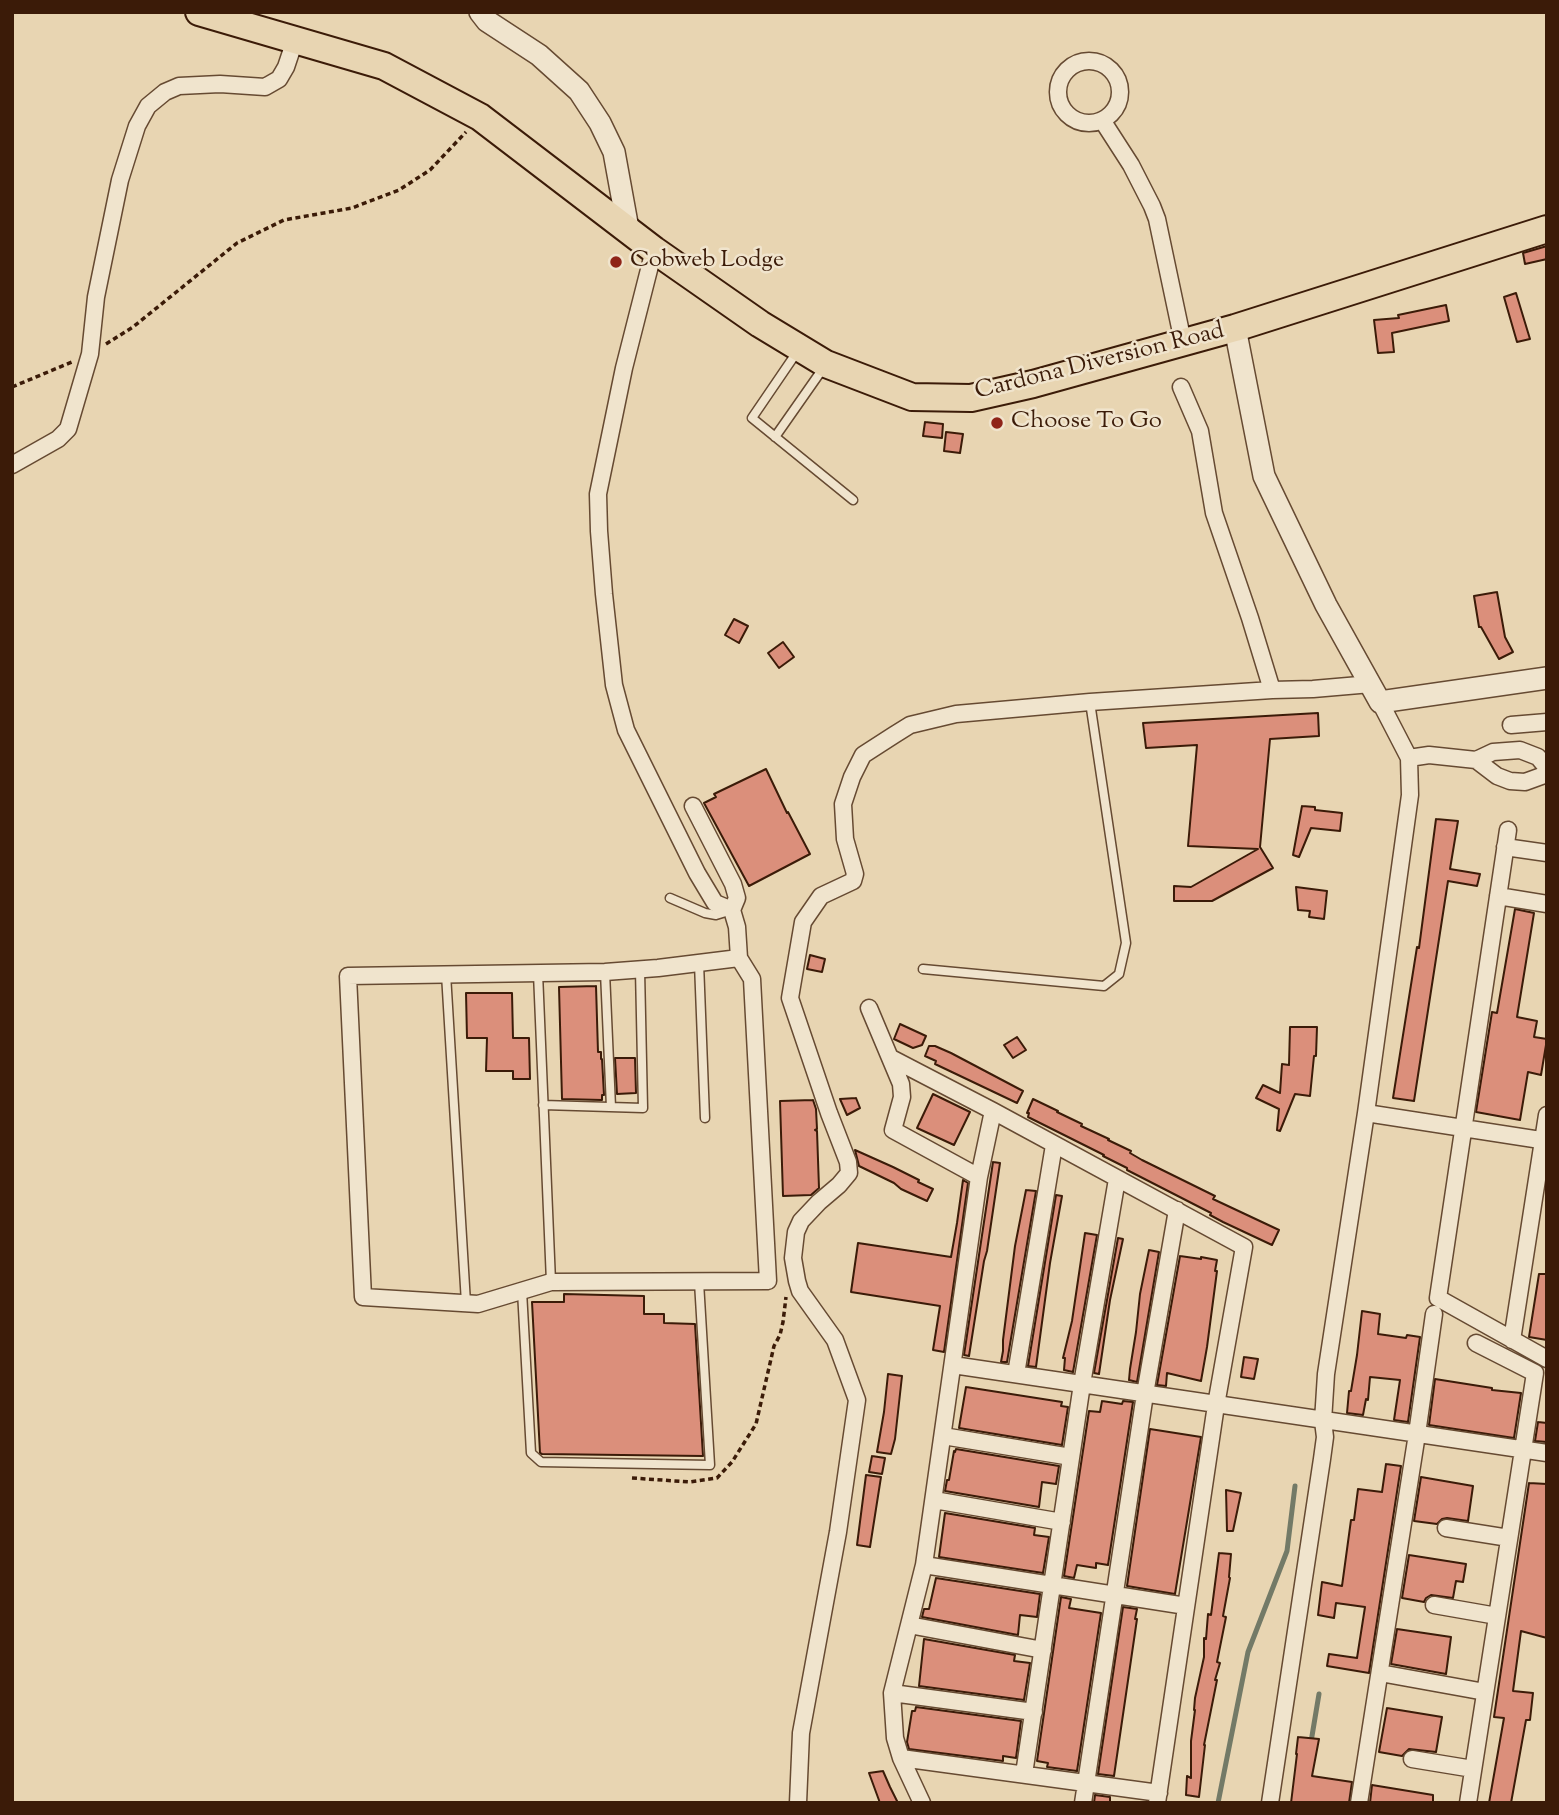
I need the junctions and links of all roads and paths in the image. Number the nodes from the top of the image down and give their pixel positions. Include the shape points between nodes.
1 (199, 12) edge
2 (480, 12) edge
3 (295, 40) junction
4 (480, 117) junction
5 (1101, 120) dead end
6 (628, 229) junction
7 (1547, 229) edge
8 (654, 250) junction
9 (1235, 328) junction
10 (1183, 342) junction
11 (799, 349) junction
12 (90, 354) junction
13 (826, 364) junction
14 (12, 387) edge
15 (1181, 387) dead end
16 (775, 436) junction
17 (12, 465) edge
18 (853, 500) dead end
19 (1547, 678) edge
20 (1272, 690) junction
21 (1376, 693) junction
22 (1090, 702) junction
23 (1547, 722) edge
24 (1511, 725) dead end
25 (1409, 758) junction
26 (1476, 760) junction
27 (1547, 768) edge
28 (1547, 774) edge
29 (693, 806) dead end
30 (1508, 830) dead end
31 (1505, 847) junction
32 (1547, 853) edge
33 (1497, 896) junction
34 (670, 898) dead end
35 (1547, 904) edge
36 (732, 910) junction
37 (739, 958) junction
38 (699, 963) junction
39 (923, 969) dead end
40 (640, 970) junction
41 (605, 972) junction
42 (538, 973) junction
43 (446, 974) junction
44 (869, 1008) dead end
45 (891, 1058) junction
46 (543, 1105) junction
47 (611, 1107) junction
48 (993, 1111) junction
49 (1366, 1112) junction
50 (1547, 1115) edge
51 (705, 1118) dead end
52 (1463, 1128) junction
53 (1545, 1140) edge
54 (1054, 1145) junction
55 (979, 1177) junction
56 (1117, 1180) junction
57 (1177, 1210) junction
58 (793, 1258) junction
59 (551, 1282) junction
60 (699, 1282) junction
61 (522, 1290) junction
62 (466, 1303) junction
63 (1434, 1314) dead end
64 (1512, 1340) junction
65 (1476, 1343) dead end
66 (1547, 1359) edge
67 (953, 1365) junction
68 (1016, 1374) junction
69 (1082, 1384) junction
70 (1145, 1394) junction
71 (1216, 1405) junction
72 (1323, 1421) junction
73 (1417, 1434) junction
74 (943, 1436) junction
75 (1523, 1450) junction
76 (1547, 1453) edge
77 (1071, 1457) junction
78 (629, 1478) dead end
79 (934, 1500) junction
80 (1062, 1522) junction
81 (1446, 1528) dead end
82 (1509, 1538) junction
83 (924, 1565) junction
84 (1052, 1586) junction
85 (1115, 1595) junction
86 (1434, 1605) dead end
87 (1186, 1606) junction
88 (1497, 1616) junction
89 (909, 1625) junction
90 (1043, 1650) junction
91 (1380, 1673) junction
92 (1485, 1692) junction
93 (892, 1693) junction
94 (1034, 1712) junction
95 (901, 1758) junction
96 (1412, 1759) dead end
97 (1473, 1769) junction
98 (1024, 1773) junction
99 (1087, 1782) junction
100 (1158, 1798) edge
101 (798, 1803) edge
102 (922, 1803) edge
103 (1083, 1803) edge
104 (1270, 1803) edge
105 (1359, 1803) edge
106 (1468, 1803) edge

1 - 3 main road, Cardona Diversion Road
2 - 6 street via 579,91 614,152
3 - 4 main road, Cardona Diversion Road via 384,66
3 - 12 street via 279,79 265,87 179,86 148,106 137,125 120,180 96,297
4 - 6 main road, Cardona Diversion Road
4 - 12 path via 430,170 399,190 352,208 284,220 237,243 133,327
5 - 10 street via 1157,219
6 - 8 main road, Cardona Diversion Road
7 - 9 main road, Cardona Diversion Road
8 - 11 main road, Cardona Diversion Road
8 - 36 street via 598,494 614,685 626,730 697,873 715,903
9 - 10 main road, Cardona Diversion Road
9 - 21 street via 1264,476 1326,605
10 - 13 main road, Cardona Diversion Road via 971,398 912,397
11 - 13 main road, Cardona Diversion Road
11 - 16 lane via 752,418
12 - 14 path
12 - 17 street via 68,429
13 - 16 lane
15 - 20 street via 1200,431 1214,513
16 - 18 lane
19 - 21 street
20 - 21 street
20 - 22 street
21 - 25 street
22 - 39 lane via 1126,943 1119,974 1104,986
22 - 58 street via 956,714 910,725 863,755 842,804 853,881 821,896 803,922 790,998 849,1173 801,1221
23 - 24 street
25 - 26 street via 1429,755
25 - 49 street via 1410,795
26 - 27 street via 1493,752 1520,750 1538,757
26 - 28 street via 1510,781 1525,782
29 - 36 street via 733,884 737,898
30 - 31 street
31 - 32 street
31 - 33 street
33 - 35 street
33 - 52 street
34 - 36 lane via 705,913
36 - 37 street
37 - 38 street
37 - 60 street via 752,979 768,1281
38 - 40 street
38 - 51 lane
40 - 41 street
40 - 47 lane via 643,1108
41 - 42 street
41 - 47 lane
42 - 43 street
42 - 46 lane
43 - 62 lane
43 - 62 street via 348,976 363,1297
44 - 45 street
45 - 48 street
45 - 55 street via 902,1097 894,1130
46 - 47 lane
46 - 59 lane
48 - 54 street
48 - 55 street
49 - 52 street
49 - 72 street via 1326,1374
50 - 53 street
52 - 53 street
52 - 64 street via 1438,1298
53 - 64 street
54 - 56 street
54 - 68 street
55 - 67 street
56 - 57 street
56 - 69 street
57 - 70 street
57 - 71 street via 1244,1247
58 - 78 path via 783,1322 756,1424 732,1462 717,1478 690,1482
58 - 101 street via 800,1291 835,1340 857,1400 838,1532 800,1732
59 - 60 street
59 - 61 street
60 - 61 lane via 710,1465 541,1462 531,1453
61 - 62 street via 478,1304
63 - 73 street
64 - 66 street
65 - 75 street via 1535,1373
67 - 68 street
67 - 74 street
68 - 69 street
69 - 70 street
69 - 77 street
70 - 71 street
70 - 85 street
71 - 72 street
71 - 87 street
72 - 73 street
72 - 104 street via 1322,1459
73 - 75 street
73 - 91 street
74 - 77 street
74 - 79 street
75 - 76 street
75 - 82 street
77 - 80 street
79 - 80 street
79 - 83 street
80 - 84 street
81 - 82 street
82 - 88 street
83 - 84 street
83 - 89 street
84 - 85 street
84 - 90 street
85 - 87 street
85 - 99 street
86 - 88 street
87 - 100 street
88 - 92 street
89 - 90 street
89 - 93 street
90 - 94 street
91 - 92 street
91 - 105 street
92 - 97 street
93 - 94 street
93 - 95 street
94 - 98 street
95 - 98 street
95 - 102 street
96 - 97 street
97 - 106 street
98 - 99 street
99 - 100 street
99 - 103 street

